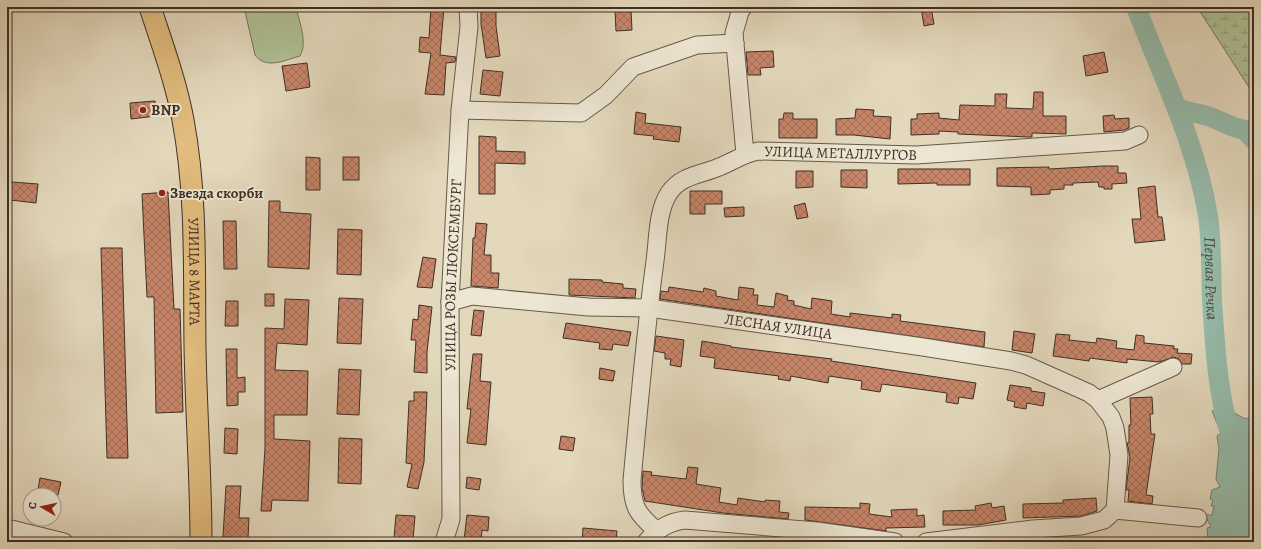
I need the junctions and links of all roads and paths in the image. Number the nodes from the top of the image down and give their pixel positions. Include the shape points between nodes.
1 (150, 7) edge
2 (468, 7) edge
3 (743, 7) edge
4 (735, 43) junction
5 (460, 110) junction
6 (1139, 135) dead end
7 (746, 154) junction
8 (450, 302) junction
9 (648, 308) junction
10 (1173, 367) dead end
11 (1098, 400) junction
12 (1115, 510) junction
13 (1198, 518) dead end
14 (7, 528) edge
15 (651, 536) edge
16 (868, 541) edge
17 (64, 542) edge
18 (201, 542) edge
19 (444, 542) edge
20 (895, 542) edge
21 (926, 542) edge

1 - 18 main road, УЛИЦА 8 МАРТА via 183,120 193,192
2 - 5 street, УЛИЦА РОЗЫ ЛЮКСЕМБУРГ via 469,27
3 - 4 street via 736,22
4 - 5 street via 697,45 633,68 606,96 581,113
4 - 7 street
5 - 8 street, УЛИЦА РОЗЫ ЛЮКСЕМБУРГ
6 - 7 street, УЛИЦА МЕТАЛЛУРГОВ via 1125,141 916,156 781,150
7 - 9 street, УЛИЦА МЕТАЛЛУРГОВ via 718,168 686,177 668,194 660,221
8 - 9 street, ЛЕСНАЯ УЛИЦА via 472,296 588,307
8 - 19 street, УЛИЦА РОЗЫ ЛЮКСЕМБУРГ via 451,519
9 - 11 street, ЛЕСНАЯ УЛИЦА via 1011,361 1076,387
9 - 15 street, УЛИЦА МЕТАЛЛУРГОВ via 632,494 638,513
10 - 11 street
11 - 12 street, ЛЕСНАЯ УЛИЦА via 1111,417 1118,441 1119,470
12 - 13 street
12 - 21 street via 1104,520 1081,526
14 - 17 street
15 - 16 street via 674,522 700,520 817,531
16 - 20 street

